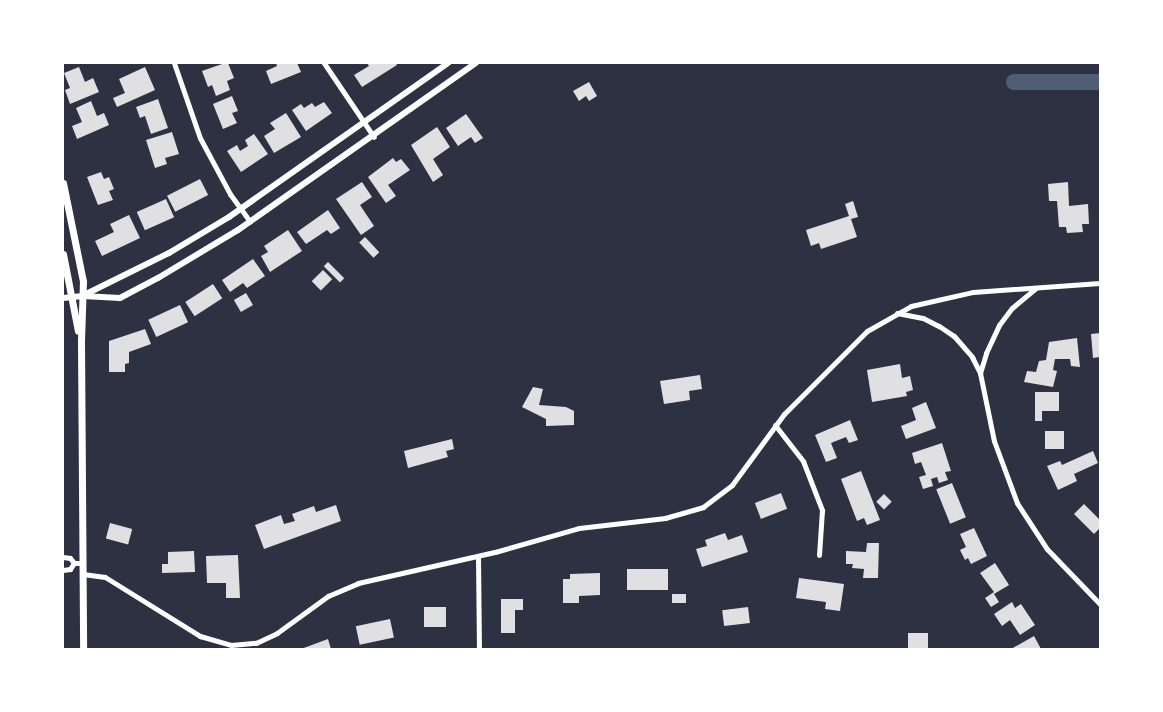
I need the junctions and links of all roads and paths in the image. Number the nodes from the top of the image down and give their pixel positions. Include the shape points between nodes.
1 (174, 63) edge
2 (324, 63) edge
3 (448, 63) edge
4 (476, 63) edge
5 (363, 124) junction
6 (374, 137) junction
7 (63, 183) edge
8 (241, 209) junction
9 (250, 222) junction
10 (63, 254) edge
11 (1100, 283) edge
12 (1037, 287) junction
13 (83, 296) junction
14 (67, 297) edge
15 (895, 313) junction
16 (81, 342) junction
17 (980, 373) junction
18 (775, 425) junction
19 (819, 555) dead end
20 (478, 556) junction
21 (63, 557) edge
22 (74, 563) junction
23 (83, 563) junction
24 (63, 570) edge
25 (83, 574) junction
26 (1100, 604) edge
27 (83, 649) edge
28 (479, 649) edge

1 - 8 street via 200,138
2 - 5 street
3 - 5 street
4 - 6 street
5 - 6 street
5 - 8 street
6 - 9 street
7 - 13 main road via 77,243
8 - 9 street
8 - 13 street via 169,253
9 - 13 street via 120,298
10 - 14 main road
11 - 12 street
12 - 15 street via 944,297
12 - 17 street via 999,325
13 - 14 street
13 - 16 main road
14 - 16 main road
15 - 17 street via 923,318 947,331 967,349
15 - 18 street via 867,331
16 - 23 main road
17 - 26 street via 994,441 1017,502 1047,549
18 - 19 street via 803,460 822,510
18 - 20 street via 732,485 703,507 665,518 579,528
20 - 25 street via 358,583 338,591 270,637 241,645 200,636 105,577
20 - 28 street
21 - 22 street
22 - 23 street
22 - 24 street
23 - 25 main road
25 - 27 main road

